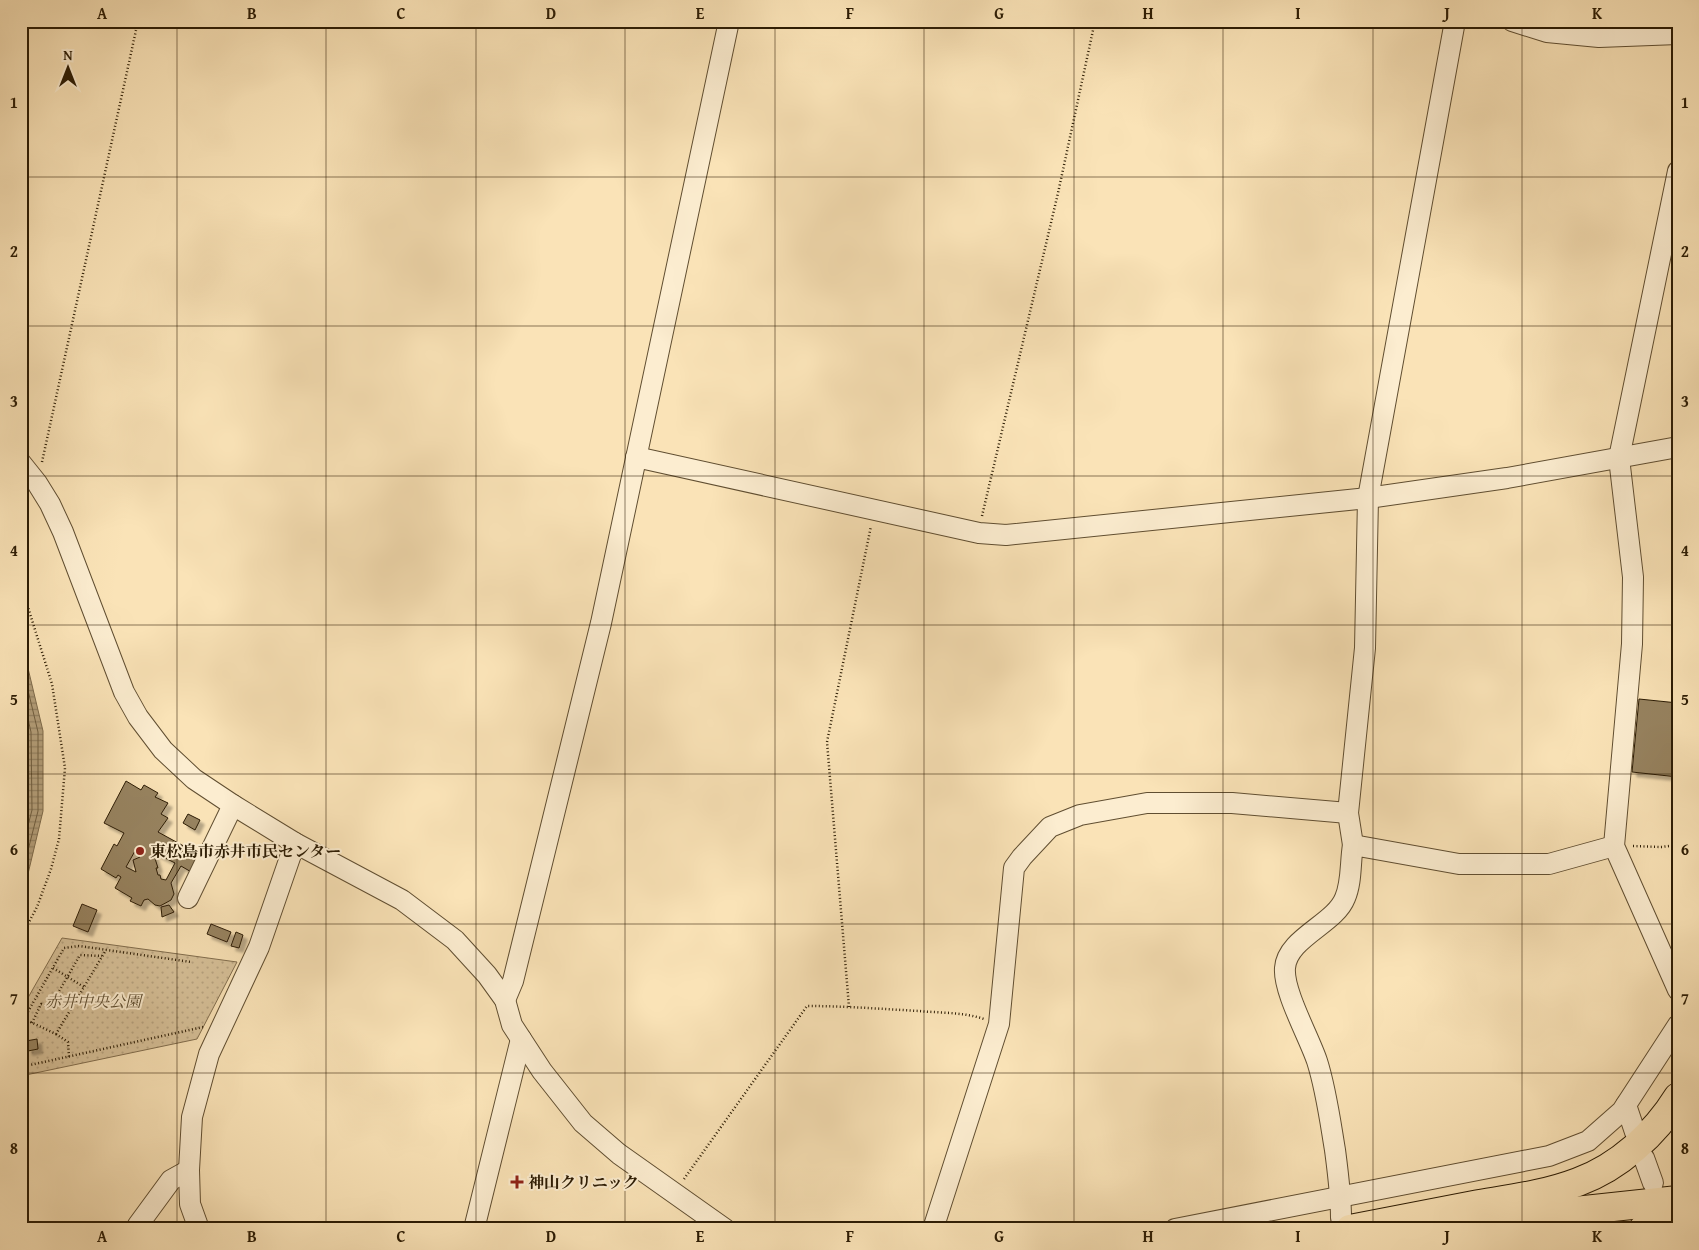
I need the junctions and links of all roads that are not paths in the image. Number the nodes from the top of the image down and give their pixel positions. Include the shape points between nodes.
1 (729, 21) edge
2 (1455, 21) edge
3 (1512, 21) edge
4 (1678, 34) edge
5 (1678, 171) edge
6 (1678, 447) edge
7 (636, 457) junction
8 (1619, 458) junction
9 (21, 462) edge
10 (1368, 498) junction
11 (234, 805) junction
12 (1348, 813) junction
13 (296, 843) junction
14 (1353, 845) junction
15 (1614, 846) junction
16 (188, 898) dead end
17 (1678, 990) edge
18 (505, 1000) junction
19 (1678, 1025) edge
20 (521, 1039) junction
21 (1678, 1097) edge
22 (1626, 1105) junction
23 (1635, 1132) dead end
24 (1644, 1158) dead end
25 (189, 1170) junction
26 (1653, 1183) dead end
27 (1341, 1196) junction
28 (1678, 1200) edge
29 (1345, 1223) edge
30 (1678, 1225) edge
31 (137, 1229) edge
32 (199, 1229) edge
33 (474, 1229) edge
34 (725, 1229) edge
35 (934, 1229) edge
36 (1176, 1229) edge
37 (1444, 1229) edge
38 (1642, 1229) edge

1 - 7 street
2 - 10 street
3 - 4 street via 1547,32 1599,37
5 - 8 street
6 - 8 street
7 - 10 street via 979,532 1006,535
7 - 18 street via 601,623 513,980
8 - 10 street
8 - 15 street via 1633,576 1632,644
9 - 11 street via 50,504 63,532 124,692 138,717 163,750 194,779
10 - 12 street via 1365,648
11 - 13 street
11 - 16 street
12 - 14 street
12 - 35 street via 1232,803 1147,803 1080,815 1050,827 1014,868 999,1024
13 - 18 street via 402,900 455,940 488,975
13 - 25 street via 259,947 209,1054 192,1117
14 - 15 street via 1459,864 1549,864
14 - 27 street via 1345,898 1337,910 1299,943 1288,956 1285,967 1286,982 1317,1061 1330,1113
15 - 17 street
18 - 20 street via 512,1025
19 - 22 street
20 - 33 street
20 - 34 street via 583,1122 619,1154
21 - 29 highway via 1657,1125 1627,1154 1579,1182 1536,1194
22 - 23 street
22 - 27 street via 1588,1141 1549,1156
24 - 26 street
25 - 31 street via 171,1180
25 - 32 street via 190,1204
27 - 29 street
27 - 36 street
28 - 37 highway
30 - 38 highway

